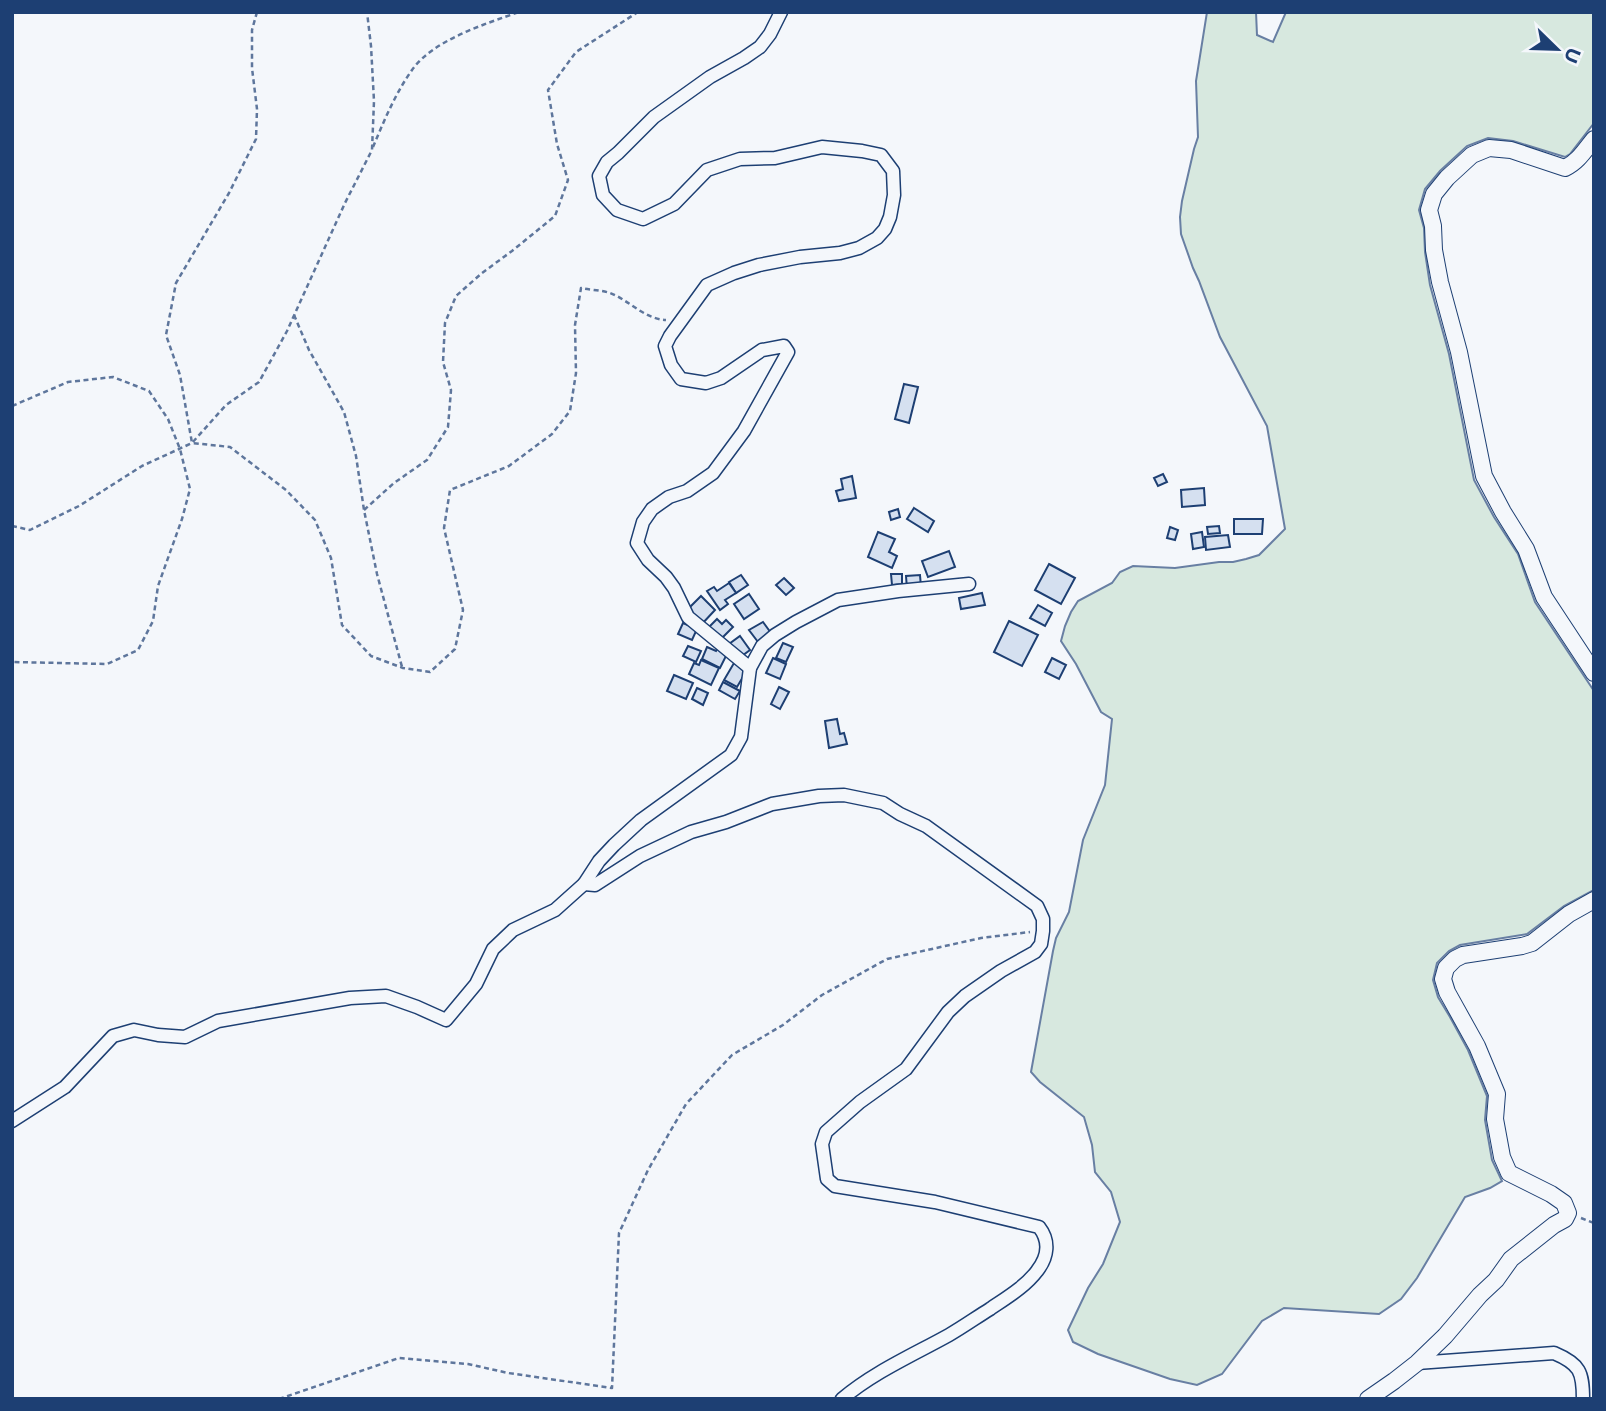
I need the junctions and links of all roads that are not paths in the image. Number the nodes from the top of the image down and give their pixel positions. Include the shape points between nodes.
1 (781, 12) edge
2 (1594, 139) edge
3 (969, 584) dead end
4 (750, 668) junction
5 (1594, 673) edge
6 (584, 884) junction
7 (1594, 901) edge
8 (12, 1121) edge
9 (1417, 1363) junction
10 (842, 1399) edge
11 (1368, 1399) edge
12 (1583, 1399) edge

1 - 4 street via 760,47 654,117 607,162 599,176 603,195 617,210 643,219 674,204 707,170 740,159 775,158 822,147 862,150 881,155 893,171 890,217 877,238 840,253 759,265 707,285 664,346 681,379 706,383 762,350 784,346 788,352 744,432 713,473 652,509 637,543 674,588 688,617
2 - 5 street via 1573,165 1565,168 1511,150 1489,148 1472,155 1434,194 1429,210 1440,282 1483,476 1527,549 1544,597
3 - 4 street via 838,600 775,635 762,646
4 - 6 street via 741,737 732,755 641,820 614,845
6 - 8 street via 555,910 513,930 493,950 476,984 446,1020 386,996 218,1021 185,1037 134,1030 113,1036 65,1087
6 - 10 street via 594,885 691,832 772,804 844,795 883,803 926,826 1037,906 1043,931 1035,952 965,996 906,1069 826,1132 822,1144 827,1180 835,1186 935,1202 1039,1227 1048,1245 1043,1258 1037,1271 1012,1294 953,1334 859,1384
7 - 9 street via 1532,943 1463,955 1446,968 1447,992 1497,1094 1495,1119 1509,1173 1551,1194 1564,1203 1568,1213 1511,1259
9 - 11 street
9 - 12 street via 1554,1353 1582,1375

